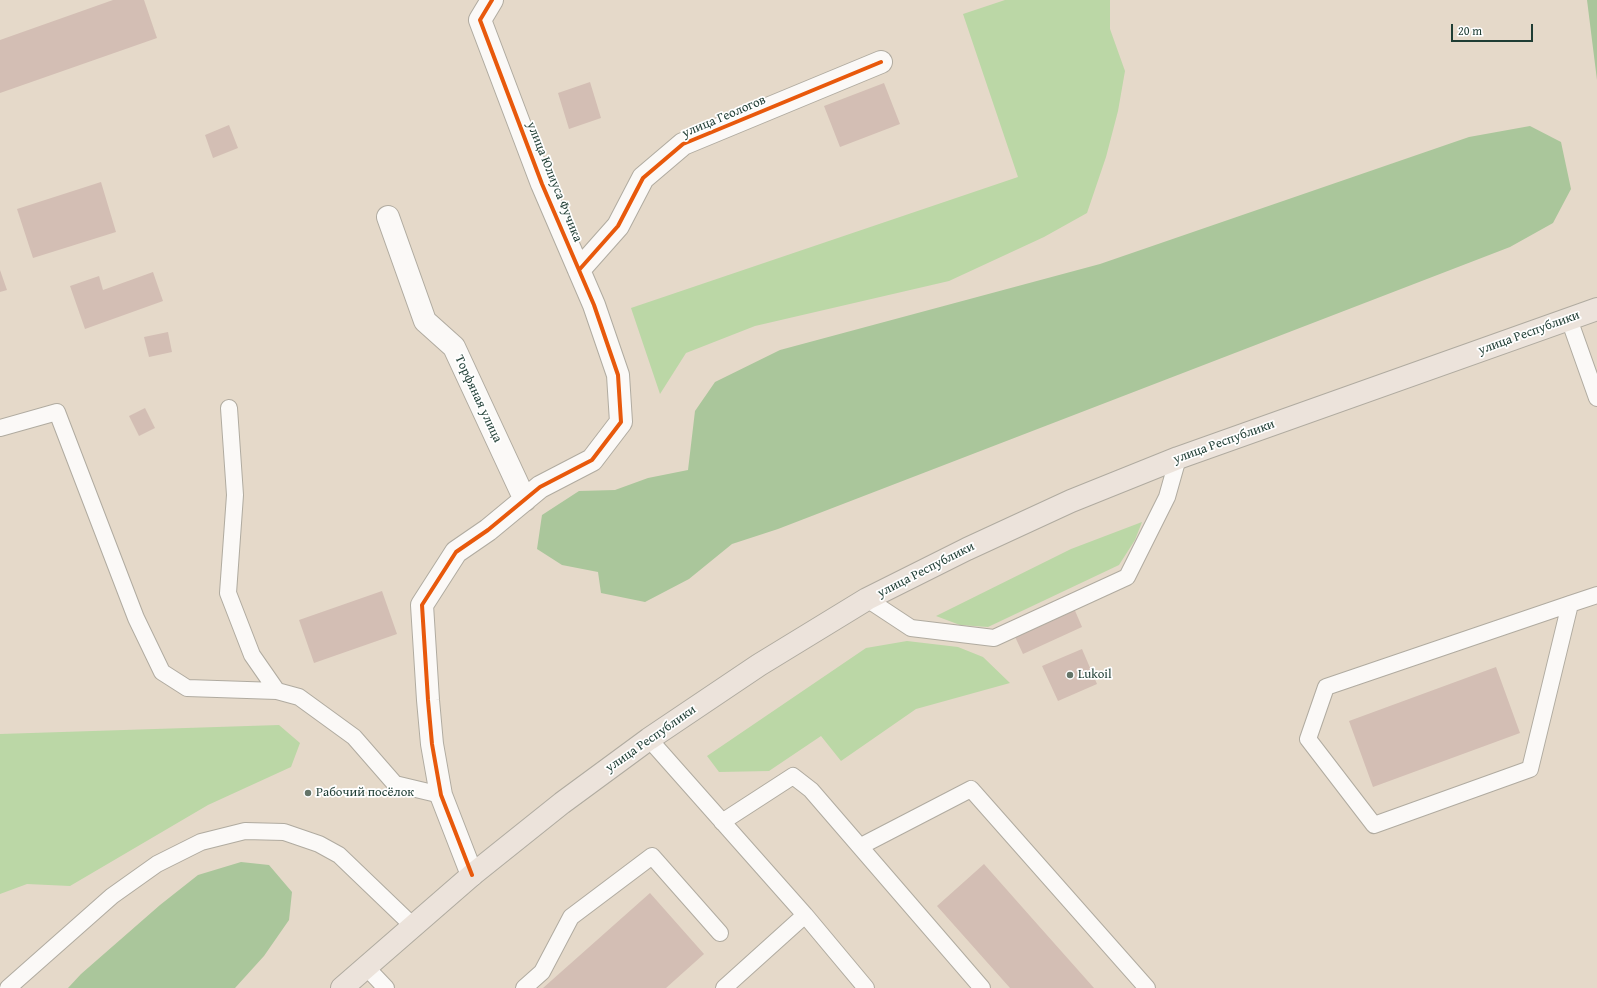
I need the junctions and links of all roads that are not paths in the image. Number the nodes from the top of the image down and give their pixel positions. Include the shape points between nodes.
1 (492, 0) edge
2 (881, 62) dead end
3 (388, 217) dead end
4 (579, 270) junction
5 (1597, 309) edge
6 (1569, 319) junction
7 (1597, 398) edge
8 (229, 408) dead end
9 (0, 428) edge
10 (1178, 458) junction
11 (525, 500) junction
12 (1597, 595) edge
13 (867, 599) junction
14 (1570, 604) junction
15 (277, 691) junction
16 (649, 739) junction
17 (441, 795) junction
18 (722, 822) junction
19 (861, 846) junction
20 (472, 875) junction
21 (805, 915) junction
22 (413, 926) junction
23 (720, 933) dead end
24 (366, 967) junction
25 (8, 988) edge
26 (342, 988) edge
27 (386, 988) edge
28 (524, 988) edge
29 (724, 988) edge
30 (866, 988) edge
31 (982, 988) edge
32 (1147, 988) edge

1 - 4 street, улица Юлиуса Фучика via 480,20 542,184
2 - 4 street, улица Геологов via 682,144 643,178 618,226
3 - 11 street, Торфяная улица via 425,321 454,347
4 - 11 street, улица Юлиуса Фучика via 618,375 621,422 592,460 540,487
5 - 6 main road, улица Республики
6 - 7 lane
6 - 10 main road, улица Республики
8 - 15 lane via 235,495 228,593 252,655
9 - 15 lane via 57,412 136,618 162,672 187,688
10 - 13 main road, улица Республики via 1072,501 981,542
10 - 13 lane via 1167,497 1127,577 994,638 911,628
11 - 17 street, улица Юлиуса Фучика via 456,552 422,605 432,744
12 - 14 lane
13 - 16 main road, улица Республики via 759,665
14 - 14 lane via 1326,686 1308,739 1374,825 1530,769
15 - 17 lane via 299,697 354,737 395,784
16 - 18 lane
16 - 20 main road, улица Республики via 562,803
17 - 20 street, улица Юлиуса Фучика
18 - 19 lane via 793,776 811,790
18 - 21 lane
19 - 31 lane
19 - 32 lane via 971,789
20 - 22 main road, улица Республики
21 - 29 lane
21 - 30 lane
22 - 24 main road, улица Республики
22 - 25 lane via 339,855 319,844 284,832 245,831 201,842 157,864 112,896
23 - 28 lane via 652,856 571,917 542,972
24 - 26 main road, улица Республики
24 - 27 lane

